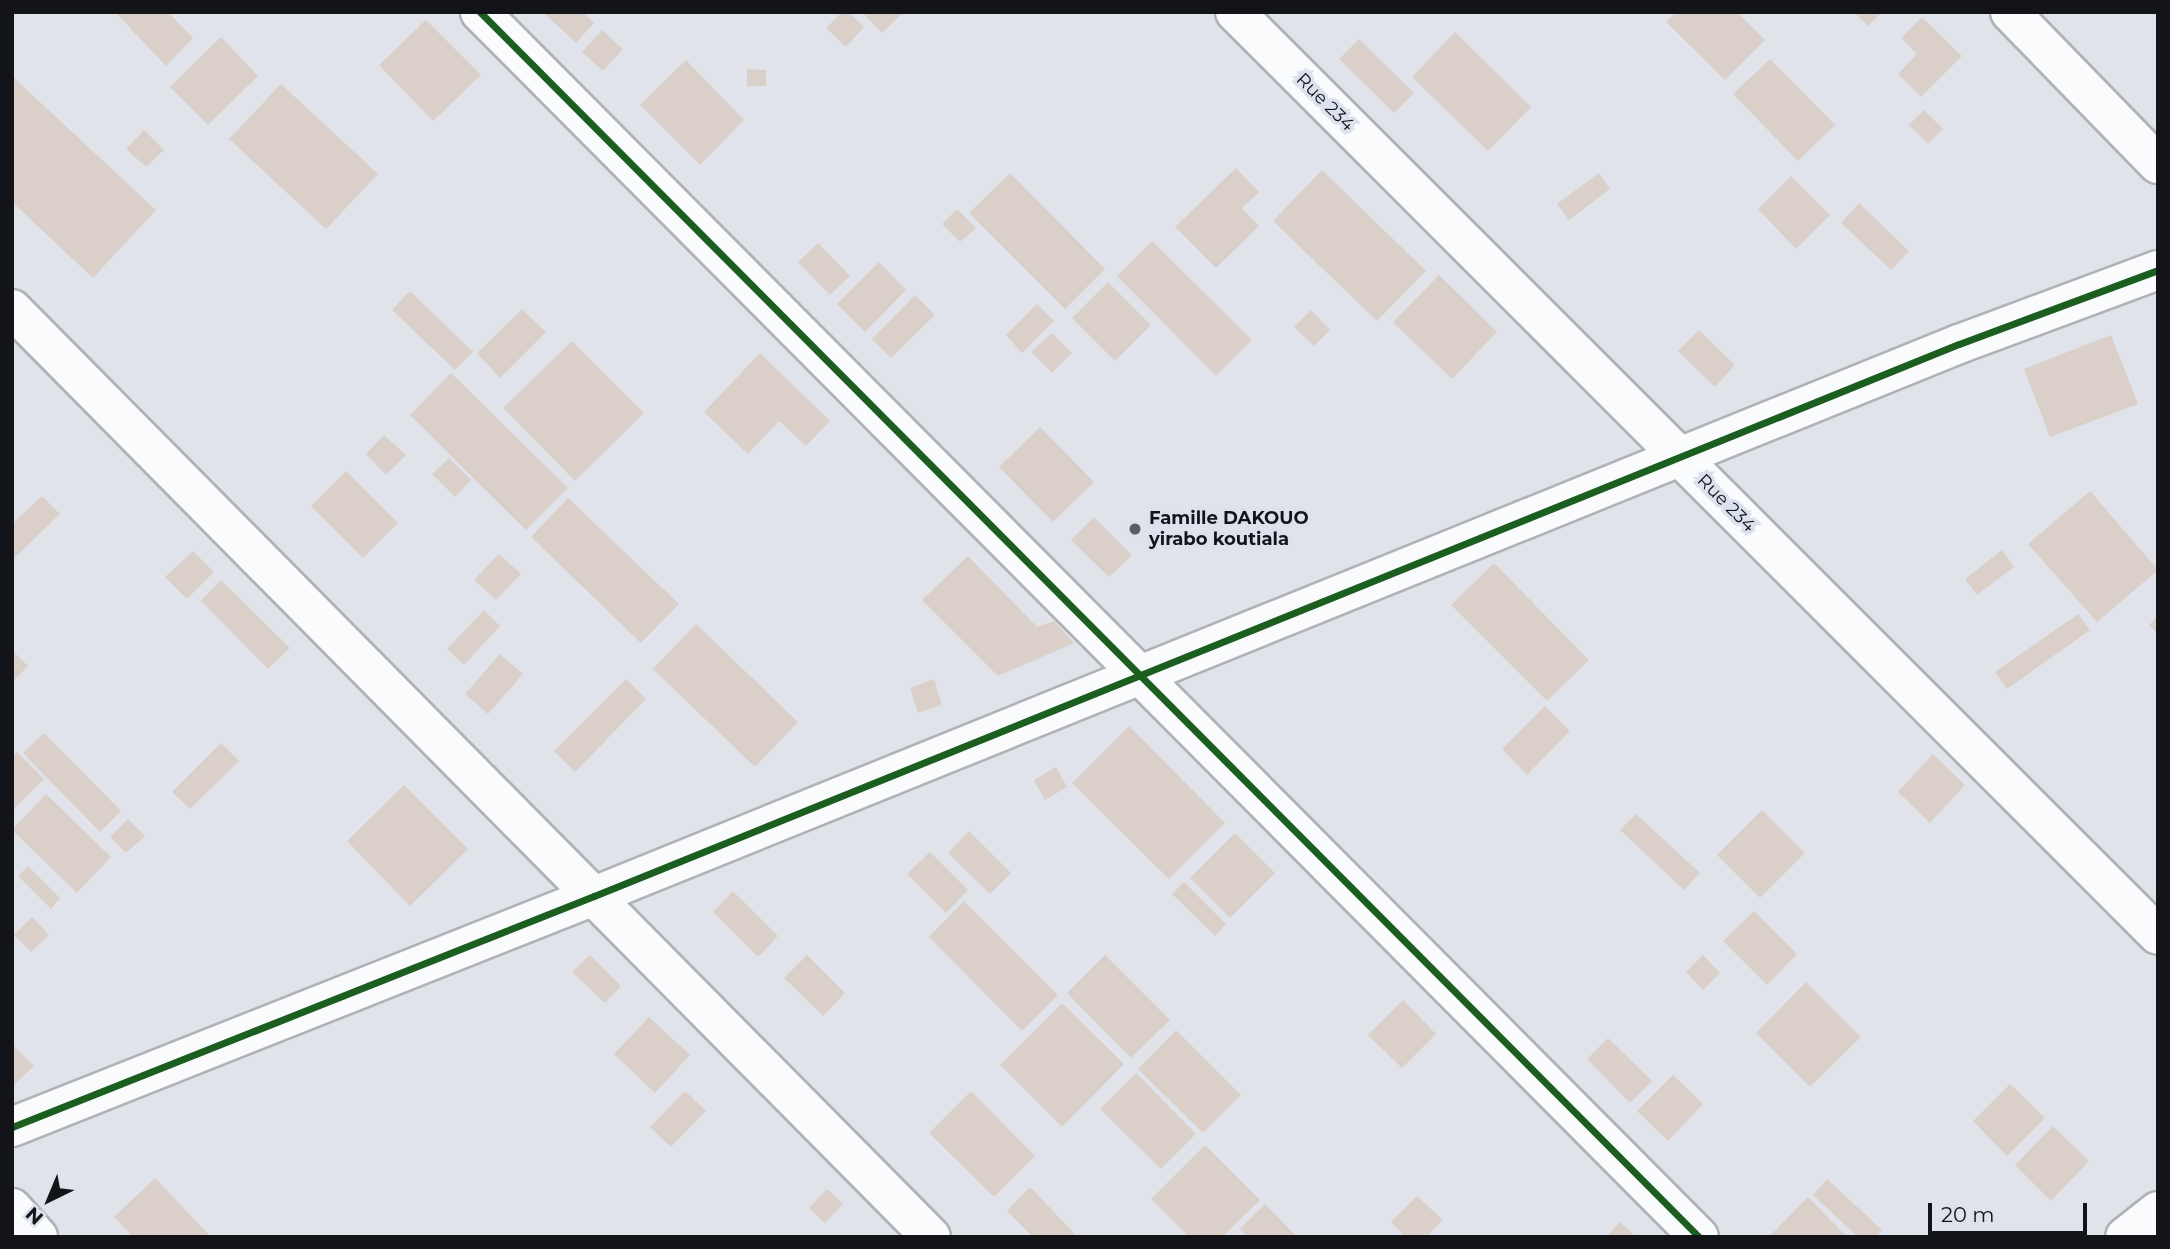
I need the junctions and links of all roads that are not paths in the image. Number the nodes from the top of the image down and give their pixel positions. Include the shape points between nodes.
1 (480, 12) edge
2 (1235, 12) edge
3 (2010, 12) edge
4 (2158, 164) edge
5 (2158, 270) edge
6 (12, 309) edge
7 (1679, 456) junction
8 (1140, 675) junction
9 (594, 896) junction
10 (2158, 935) edge
11 (12, 1127) edge
12 (12, 1208) edge
13 (2158, 1211) edge
14 (38, 1237) edge
15 (931, 1237) edge
16 (1699, 1237) edge
17 (2125, 1237) edge

1 - 8 street
2 - 7 street, Rue 234
3 - 4 street
5 - 7 street
6 - 9 street
7 - 8 street
7 - 10 street, Rue 234
8 - 9 street
8 - 16 street
9 - 11 street
9 - 15 street
12 - 14 street
13 - 17 street

